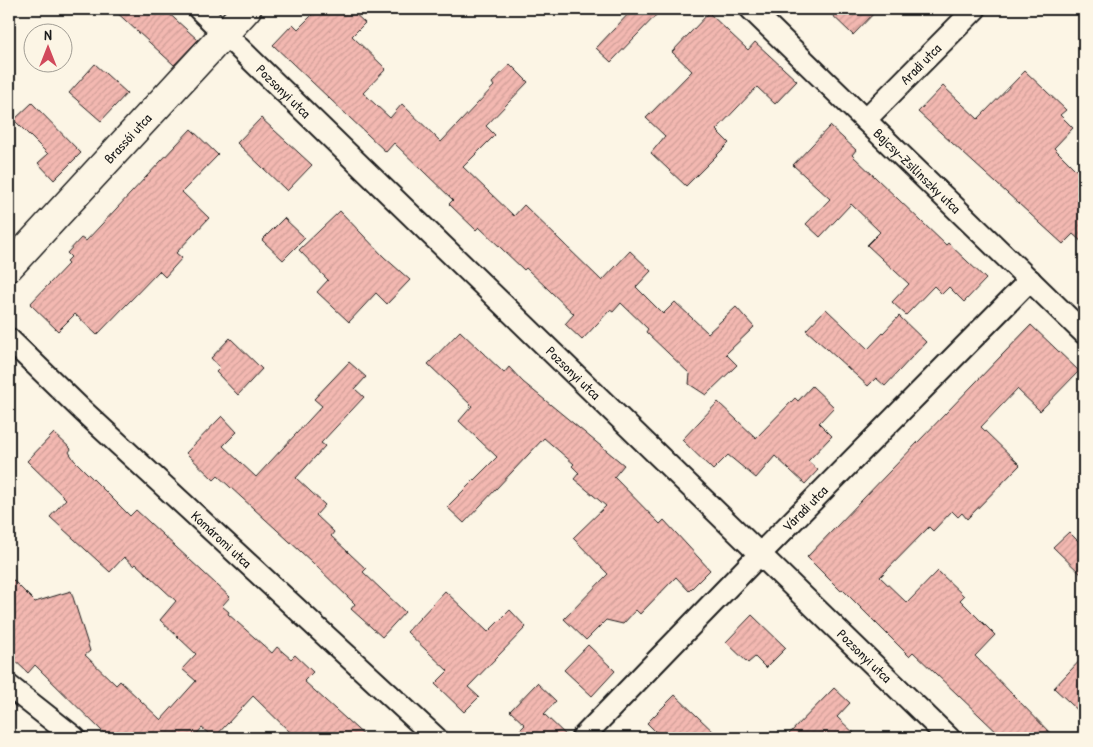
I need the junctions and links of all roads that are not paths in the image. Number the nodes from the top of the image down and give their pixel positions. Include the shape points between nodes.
1 (199, 9) edge
2 (247, 9) edge
3 (751, 9) edge
4 (975, 9) edge
5 (224, 33) junction
6 (865, 120) junction
7 (9, 267) edge
8 (1030, 280) junction
9 (1084, 333) edge
10 (9, 339) edge
11 (760, 554) junction
12 (9, 686) edge
13 (75, 738) edge
14 (436, 738) edge
15 (582, 738) edge
16 (950, 738) edge

1 - 5 street, Pozsonyi utca
2 - 5 street, Brassói utca
3 - 6 street, Bajcsy-Zsilinszky utca
4 - 6 street, Aradi utca
5 - 7 street, Brassói utca
5 - 11 street, Pozsonyi utca
6 - 8 street, Bajcsy-Zsilinszky utca
8 - 9 street, Bajcsy-Zsilinszky utca
8 - 11 street, Váradi utca
10 - 14 street, Komáromi utca
11 - 15 street, Váradi utca
11 - 16 street, Pozsonyi utca
12 - 13 street

